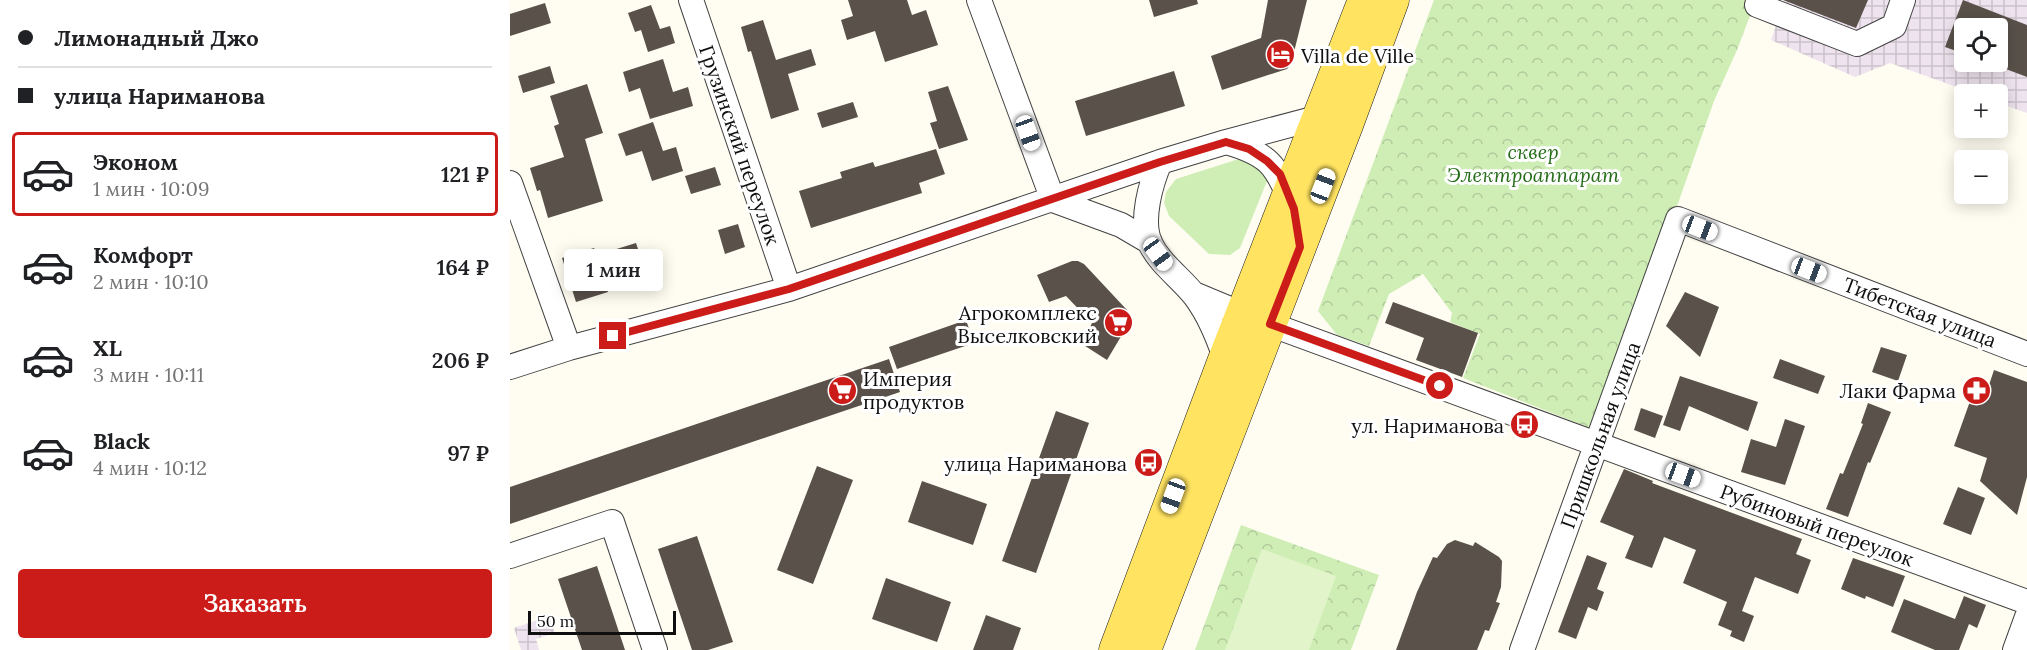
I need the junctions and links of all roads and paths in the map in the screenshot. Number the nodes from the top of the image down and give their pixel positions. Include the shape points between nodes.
1 (691, 0) edge
2 (979, 0) edge
3 (1364, 0) edge
4 (1393, 0) edge
5 (1903, 0) edge
6 (1757, 5) dead end
7 (1320, 117) junction
8 (1226, 142) junction
9 (1160, 162) junction
10 (510, 183) edge
11 (1288, 195) junction
12 (1053, 200) junction
13 (1678, 219) joint
14 (1150, 242) junction
15 (1294, 261) junction
16 (789, 289) junction
17 (1194, 294) junction
18 (1255, 308) junction
19 (569, 348) junction
20 (2027, 354) edge
21 (1225, 357) junction
22 (510, 367) edge
23 (1597, 443) junction
24 (510, 556) edge
25 (2027, 602) edge
26 (2027, 617) edge
27 (655, 650) edge
28 (1115, 650) edge
29 (1145, 650) edge
30 (1522, 650) edge
31 (2014, 650) edge

1 - 16 street, Грузинский переулок
2 - 12 street
3 - 7 main road
4 - 15 main road
5 - 6 street via 1894,26 1857,44
7 - 8 street
7 - 11 main road
8 - 9 street
8 - 11 street via 1249,149 1267,161 1280,174
9 - 12 street
9 - 14 street via 1148,199
10 - 19 street
11 - 15 street via 1294,209
11 - 18 main road
12 - 14 street via 1121,225
12 - 16 street
13 - 20 street, Тибетская улица
13 - 23 street, Пришкольная улица
14 - 17 street
15 - 18 main road
16 - 19 street
17 - 18 street via 1221,296
17 - 21 street via 1208,315
18 - 21 main road
18 - 23 street, Рубиновый переулок
18 - 29 main road
19 - 22 street
21 - 28 main road
23 - 25 street, Рубиновый переулок
23 - 30 street, Пришкольная улица
24 - 27 street via 612,522
26 - 31 street

